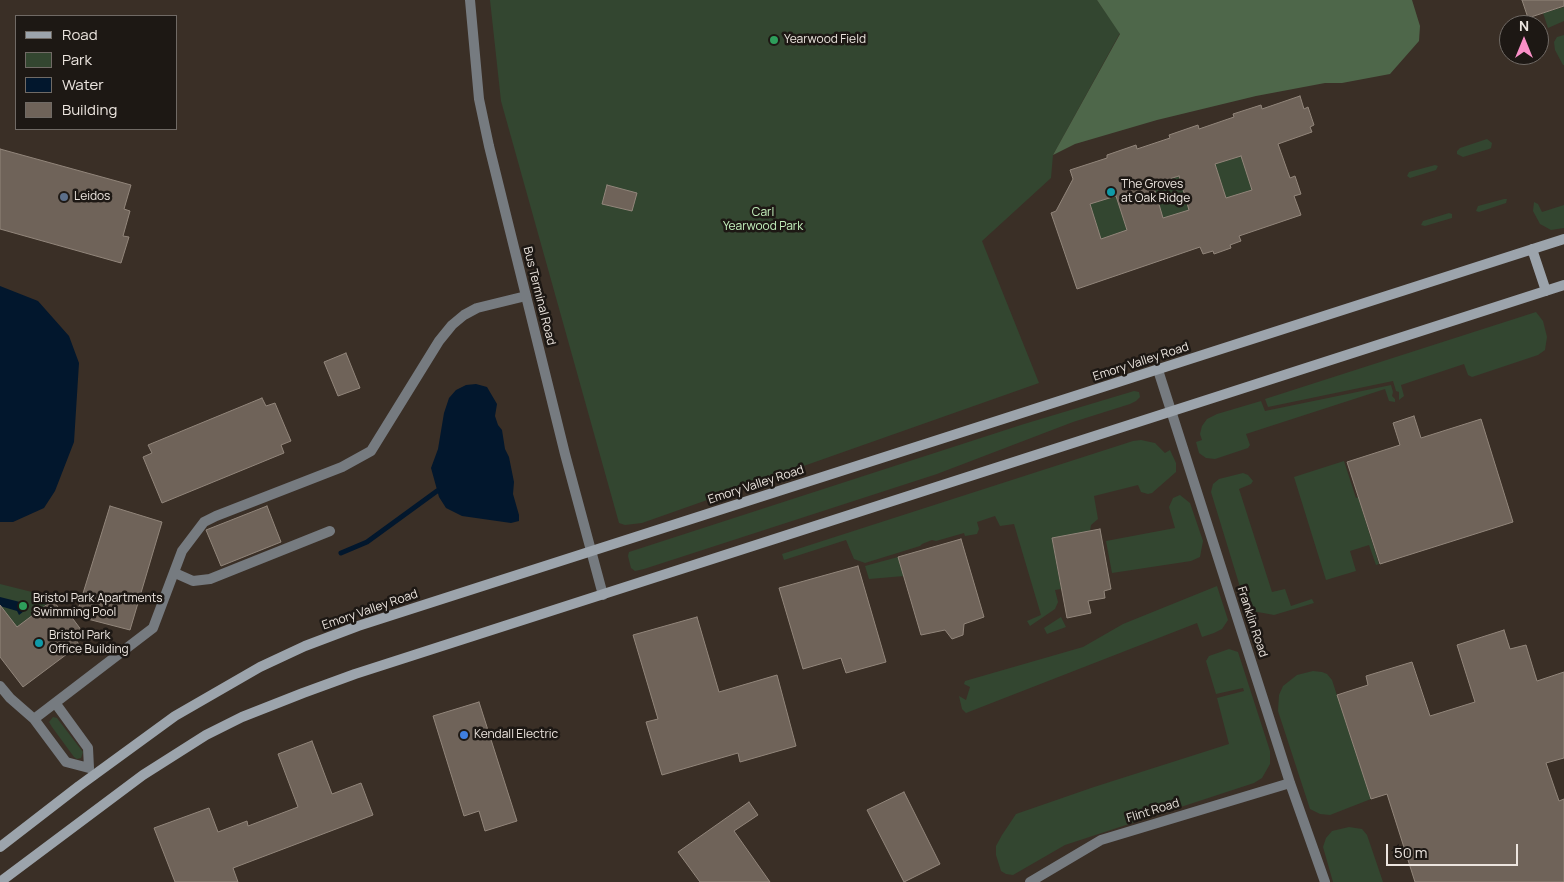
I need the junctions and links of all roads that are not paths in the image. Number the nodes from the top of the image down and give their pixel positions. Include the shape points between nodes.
1 (470, 0) edge
2 (1564, 240) edge
3 (1532, 249) junction
4 (1564, 285) edge
5 (1546, 291) junction
6 (526, 296) junction
7 (1158, 370) junction
8 (1171, 411) junction
9 (330, 531) dead end
10 (591, 552) junction
11 (175, 573) junction
12 (604, 595) junction
13 (0, 686) edge
14 (56, 704) junction
15 (34, 719) junction
16 (1290, 783) junction
17 (0, 847) edge
18 (0, 882) edge
19 (1030, 882) edge
20 (1325, 882) edge

1 - 6 street, Bus Terminal Road via 479,99
2 - 3 main road, Emory Valley Road
3 - 5 main road
3 - 7 main road, Emory Valley Road
4 - 5 main road
5 - 8 main road
6 - 10 street, Bus Terminal Road
6 - 11 street via 477,308 452,325 371,451 204,522 182,551
7 - 8 street, Franklin Road
7 - 10 main road, Emory Valley Road
8 - 12 main road
8 - 16 street, Franklin Road
9 - 11 street via 210,579 193,580
10 - 12 street, Bus Terminal Road
10 - 17 main road, Emory Valley Road via 358,626 260,667 175,716
11 - 14 street via 153,628
12 - 18 main road via 355,674 242,717 206,735 143,775
13 - 15 street
14 - 15 street
14 - 15 street via 88,748 89,768 66,762
16 - 19 street, Flint Road via 1101,840
16 - 20 street, Franklin Road

